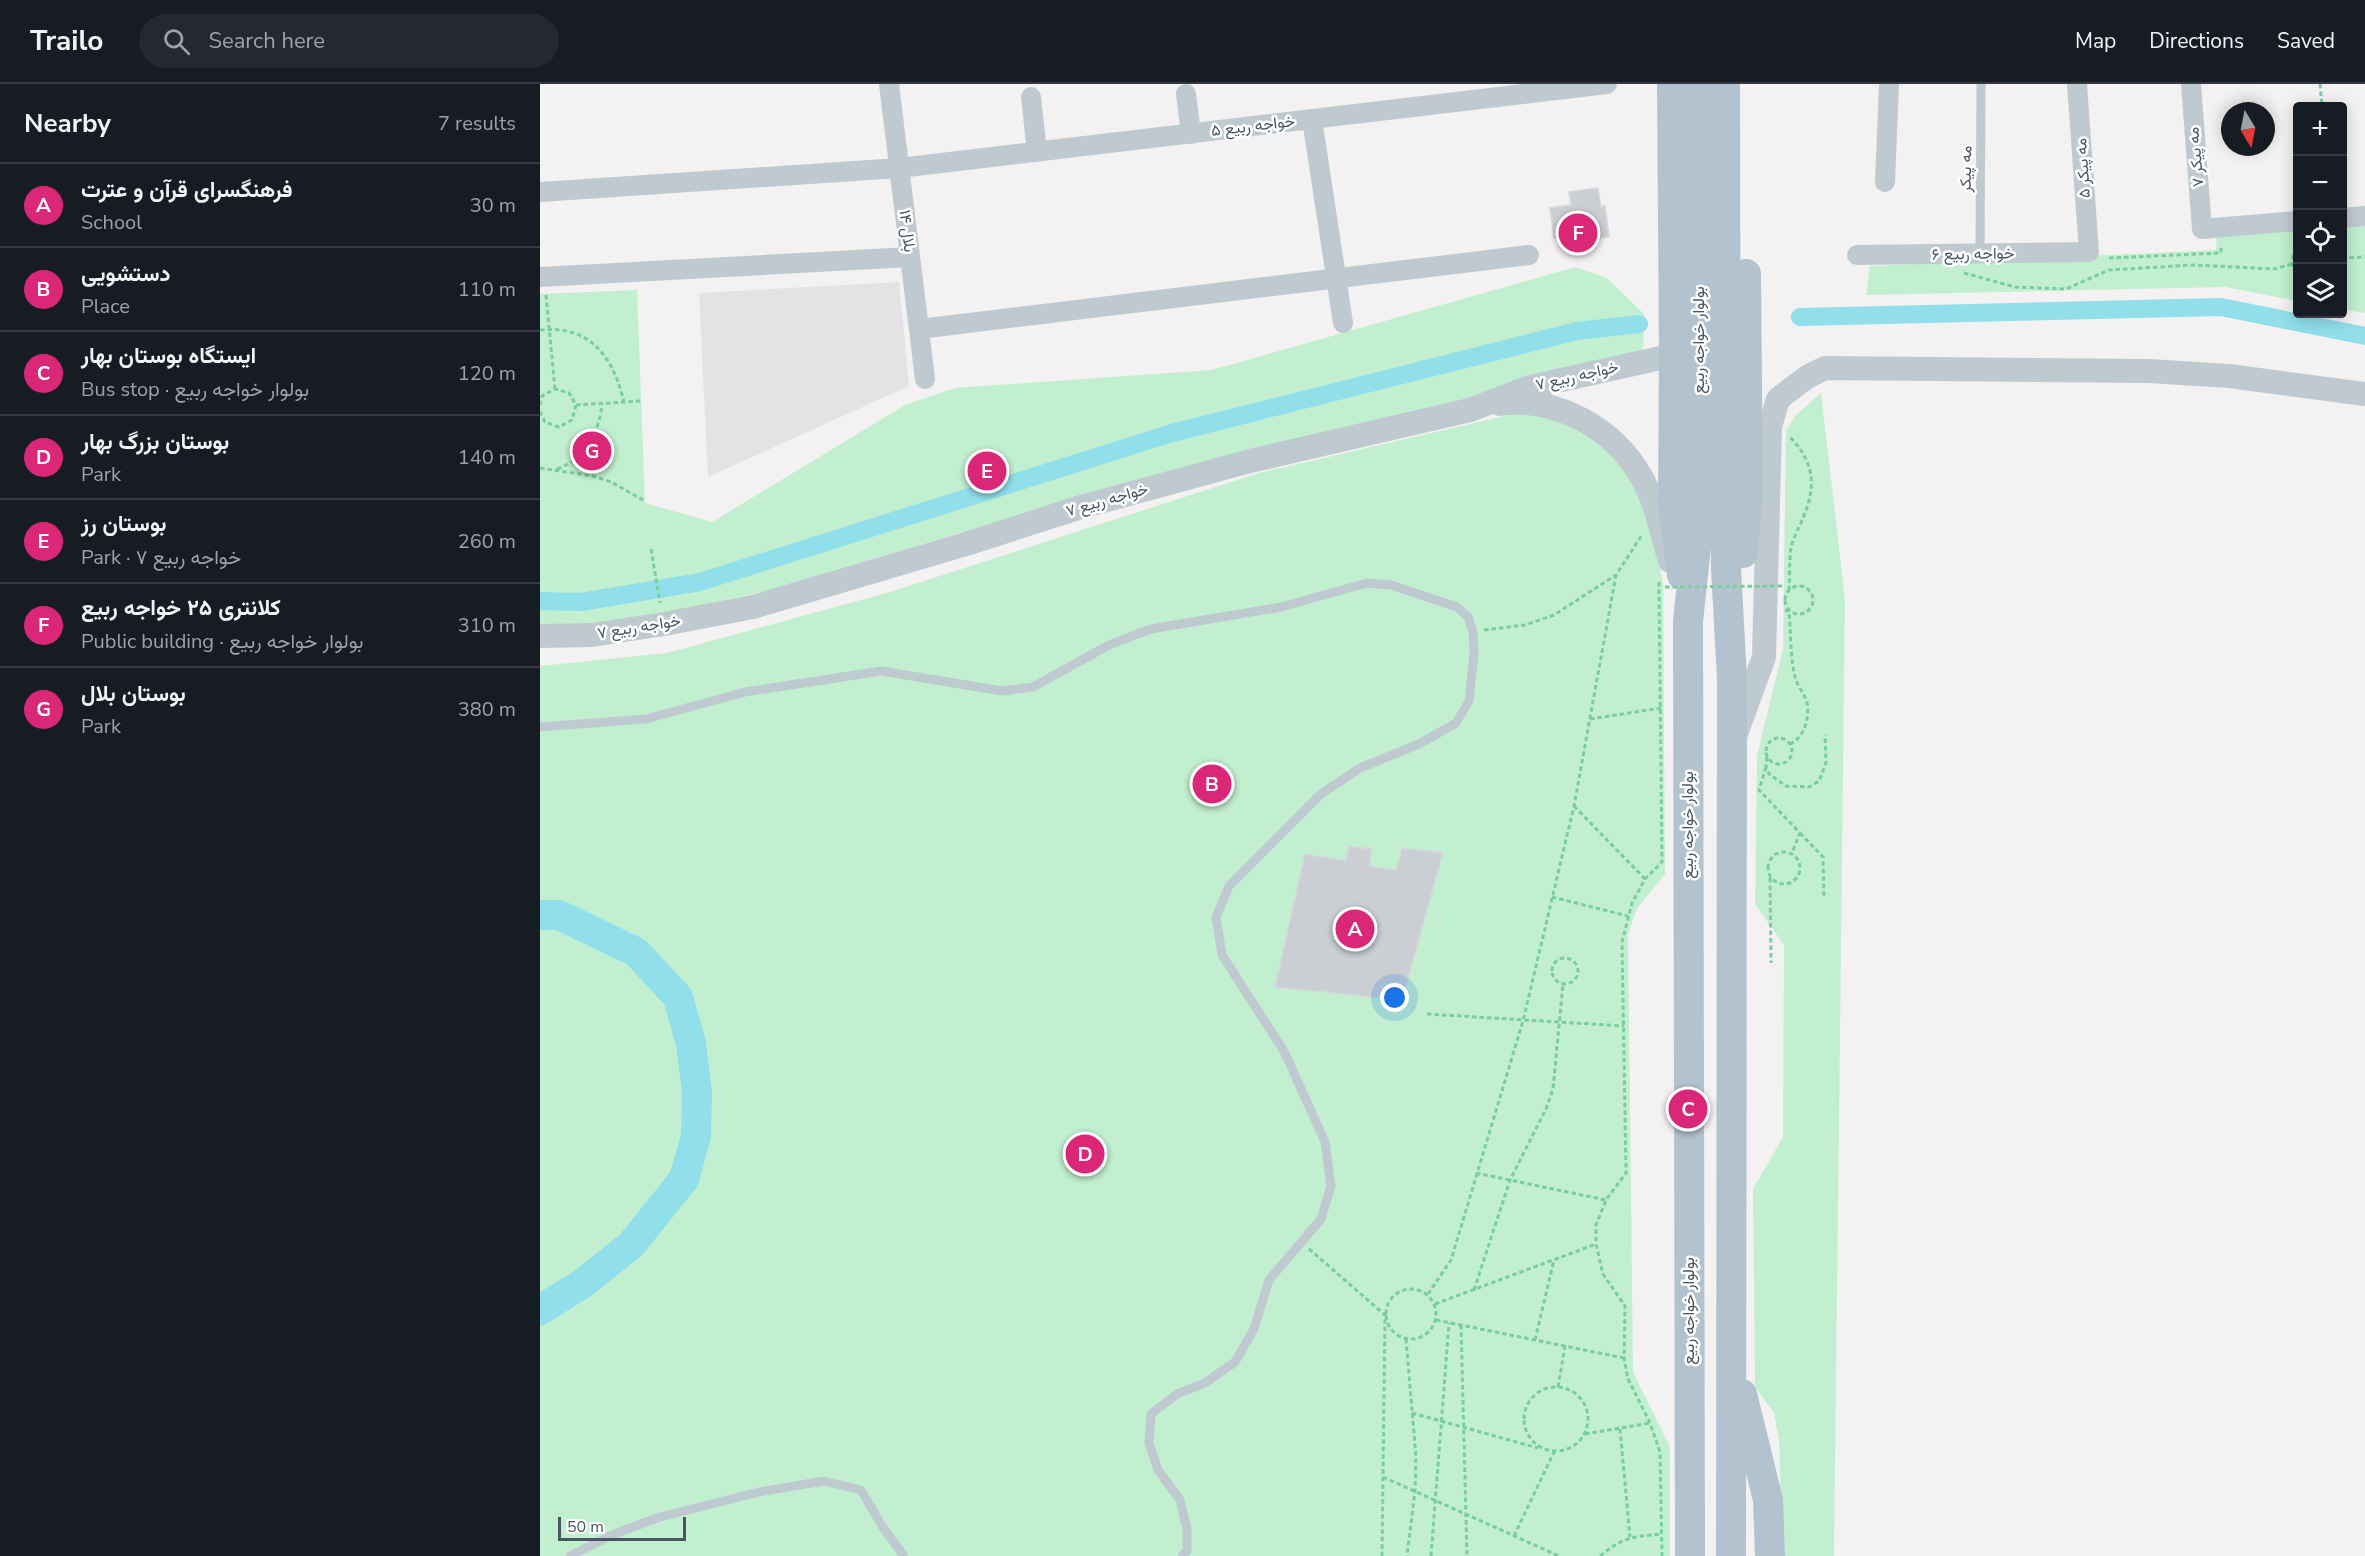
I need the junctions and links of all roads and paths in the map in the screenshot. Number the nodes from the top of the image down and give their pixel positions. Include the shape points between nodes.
1 (889, 84) edge
2 (1607, 84) edge
3 (1889, 84) edge
4 (1982, 84) edge
5 (2077, 84) edge
6 (2191, 84) edge
7 (2320, 84) edge
8 (1710, 88) edge
9 (1186, 94) dead end
10 (1031, 97) dead end
11 (2322, 102) edge
12 (1312, 119) junction
13 (1191, 134) junction
14 (1037, 152) junction
15 (899, 168) junction
16 (1886, 182) dead end
17 (540, 192) edge
18 (2365, 216) edge
19 (2347, 218) edge
20 (2293, 221) edge
21 (2089, 252) joint
22 (1980, 253) junction
23 (1529, 255) dead end
24 (1857, 255) dead end
25 (2293, 256) edge
26 (910, 257) junction
27 (2365, 257) edge
28 (2347, 258) edge
29 (2292, 264) joint
30 (1960, 271) dead end
31 (1335, 277) junction
32 (543, 286) edge
33 (1343, 323) dead end
34 (549, 329) junction
35 (919, 329) junction
36 (540, 330) edge
37 (1674, 355) junction
38 (926, 379) dead end
39 (555, 389) junction
40 (2365, 394) edge
41 (641, 401) dead end
42 (624, 402) junction
43 (602, 404) junction
44 (540, 405) edge
45 (576, 405) junction
46 (1470, 410) junction
47 (540, 412) edge
48 (1770, 427) junction
49 (540, 468) edge
50 (557, 469) junction
51 (645, 501) dead end
52 (1656, 513) junction
53 (651, 549) dead end
54 (1616, 575) junction
55 (1658, 578) dead end
56 (1783, 586) dead end
57 (1665, 588) dead end
58 (1789, 590) junction
59 (660, 600) dead end
60 (1789, 610) junction
61 (1688, 621) junction
62 (1473, 632) junction
63 (540, 636) edge
64 (1661, 708) junction
65 (1590, 719) junction
66 (540, 727) edge
67 (1825, 735) dead end
68 (1790, 744) junction
69 (1732, 748) junction
70 (1767, 757) junction
71 (1766, 766) junction
72 (1574, 806) junction
73 (1800, 833) junction
74 (1792, 853) junction
75 (1770, 878) junction
76 (1645, 879) junction
77 (1552, 897) junction
78 (1824, 899) dead end
79 (1628, 916) junction
80 (1771, 963) dead end
81 (1563, 984) junction
82 (1428, 1014) dead end
83 (1523, 1021) junction
84 (1560, 1023) junction
85 (1624, 1026) junction
86 (1476, 1173) junction
87 (1510, 1180) junction
88 (1606, 1200) junction
89 (1301, 1242) junction
90 (1596, 1244) junction
91 (1554, 1260) junction
92 (1474, 1290) junction
93 (1428, 1294) junction
94 (1435, 1304) junction
95 (1385, 1315) junction
96 (1436, 1320) junction
97 (1449, 1323) junction
98 (1461, 1325) junction
99 (1406, 1339) junction
100 (1535, 1340) junction
101 (1565, 1346) junction
102 (1731, 1351) junction
103 (1624, 1358) junction
104 (1558, 1387) junction
105 (1412, 1413) junction
106 (1442, 1421) junction
107 (1650, 1423) junction
108 (1464, 1427) junction
109 (1620, 1429) junction
110 (1585, 1434) junction
111 (1545, 1450) junction
112 (1554, 1452) junction
113 (1383, 1477) junction
114 (1415, 1491) junction
115 (1435, 1501) junction
116 (1466, 1514) junction
117 (1662, 1534) junction
118 (1514, 1536) junction
119 (1630, 1537) junction
120 (570, 1556) edge
121 (904, 1556) edge
122 (1182, 1556) edge
123 (1382, 1556) edge
124 (1407, 1556) edge
125 (1431, 1556) edge
126 (1467, 1556) edge
127 (1559, 1556) edge
128 (1600, 1556) edge
129 (1662, 1556) edge
130 (1690, 1556) edge
131 (1731, 1556) edge
132 (1770, 1556) edge

1 - 15 street, بلال ۱۴
2 - 12 street, خواجه ربیع ۵
3 - 16 street
4 - 22 lane, مه پیکر
5 - 21 street, مه پیکر ۵
6 - 20 street, مه پیکر ۷ via 2202,229
7 - 11 path
8 - 37 main road
8 - 61 main road, بولوار خواجه ربیع via 1700,510
8 - 69 main road, بولوار خواجه ربیع
9 - 13 street
10 - 14 street
12 - 13 street, خواجه ربیع ۵
12 - 31 street
13 - 14 street, خواجه ربیع ۵
14 - 15 street, خواجه ربیع ۵
15 - 17 street, خواجه ربیع ۵
15 - 26 street, بلال ۱۴
18 - 19 street
21 - 22 street, خواجه ربیع ۶
22 - 24 street, خواجه ربیع ۶
23 - 31 street
25 - 29 path
26 - 32 street
26 - 35 street, بلال ۱۴
27 - 28 path
29 - 30 path via 2274,269 2193,265 2109,270 2066,289 2015,287
31 - 33 street
31 - 35 street
32 - 34 path
34 - 36 path
34 - 39 path
34 - 42 path via 573,332 603,353 612,366
35 - 38 street, بلال ۱۴
37 - 46 street, خواجه ربیع ۷ via 1530,387
37 - 61 main road via 1672,505
39 - 44 path via 543,396
39 - 45 path via 569,393
40 - 48 street via 2229,376 2149,371 1825,368 1778,399
41 - 42 path
42 - 43 path
43 - 45 path
43 - 50 path via 600,421 585,450 571,464
45 - 47 path via 572,420 559,427 546,422
46 - 52 street via 1525,403 1578,417 1622,449 1643,479
46 - 63 street, خواجه ربیع ۷ via 1250,461 1092,504 753,607 592,635
48 - 58 path via 1788,434 1806,455 1811,473 1810,500 1791,549
48 - 69 street via 1764,657
49 - 50 path
50 - 51 path via 611,482
52 - 54 path
52 - 61 street
53 - 59 path
54 - 62 path via 1554,615 1525,625
54 - 65 path
55 - 64 path
56 - 57 path, bridge
58 - 60 path via 1785,600
58 - 60 path via 1805,587 1814,601 1805,614
60 - 68 path via 1795,678 1807,702 1807,717 1797,741
61 - 130 main road, بولوار خواجه ربیع
62 - 66 lane via 1468,617 1457,606 1391,585 1367,583 1281,607 1150,629 1109,645 1033,687 1002,691 881,671 745,692 646,719
62 - 89 lane via 1469,701 1456,723 1419,744 1360,768 1322,794 1229,886 1216,917 1222,955 1285,1053 1325,1142 1331,1186 1321,1219
64 - 65 path
64 - 76 path via 1662,862
65 - 72 path
67 - 71 path via 1826,763 1819,781 1809,787 1786,786 1769,774
68 - 70 path via 1781,738 1770,741
68 - 70 path via 1791,756 1783,764
69 - 102 main road, بولوار خواجه ربیع
70 - 71 path
71 - 73 path via 1759,790
72 - 76 path
72 - 77 path
73 - 74 path
73 - 78 path via 1823,858
74 - 75 path via 1779,851 1769,859
74 - 75 path via 1800,863 1798,876 1788,884
75 - 80 path
76 - 79 path
77 - 79 path
77 - 83 path
79 - 85 path via 1623,942
81 - 81 path via 1574,980 1578,969 1571,959 1555,962 1551,973
81 - 84 path
82 - 83 path
83 - 84 path
83 - 86 path
84 - 85 path
84 - 87 path via 1553,1089
85 - 88 path via 1626,1173
86 - 87 path
86 - 93 path via 1451,1260
87 - 88 path
87 - 92 path
88 - 90 path via 1596,1225
89 - 95 path
89 - 122 lane via 1269,1280 1254,1329 1235,1362 1205,1383 1177,1394 1151,1414 1149,1443 1158,1470 1180,1500 1187,1529 1187,1551
90 - 91 path
90 - 103 path via 1603,1274 1625,1306
91 - 92 path
91 - 100 path
92 - 94 path
93 - 94 path
93 - 95 path via 1413,1288 1396,1293
94 - 96 path
95 - 99 path via 1392,1331
95 - 113 path
96 - 97 path
96 - 99 path via 1423,1337
97 - 98 path
97 - 106 path
98 - 100 path
98 - 108 path
99 - 105 path
100 - 101 path
101 - 103 path
101 - 104 path
102 - 131 main road, بولوار خواجه ربیع
102 - 132 main road via 1768,1500
103 - 107 path via 1628,1379
104 - 110 path via 1575,1394 1586,1407
104 - 111 path via 1533,1397 1524,1413 1530,1439
105 - 106 path
105 - 114 path
106 - 108 path
106 - 115 path
107 - 109 path
107 - 117 path via 1660,1452
108 - 111 path
108 - 116 path
109 - 110 path
109 - 119 path
110 - 112 path via 1572,1448
111 - 112 path
112 - 118 path
113 - 114 path
113 - 123 path
114 - 115 path
114 - 124 path
115 - 116 path
115 - 125 path
116 - 118 path
116 - 126 path
117 - 119 path
117 - 129 path
118 - 127 path
119 - 128 path
120 - 121 lane via 614,1533 660,1517 759,1492 824,1481 861,1491

